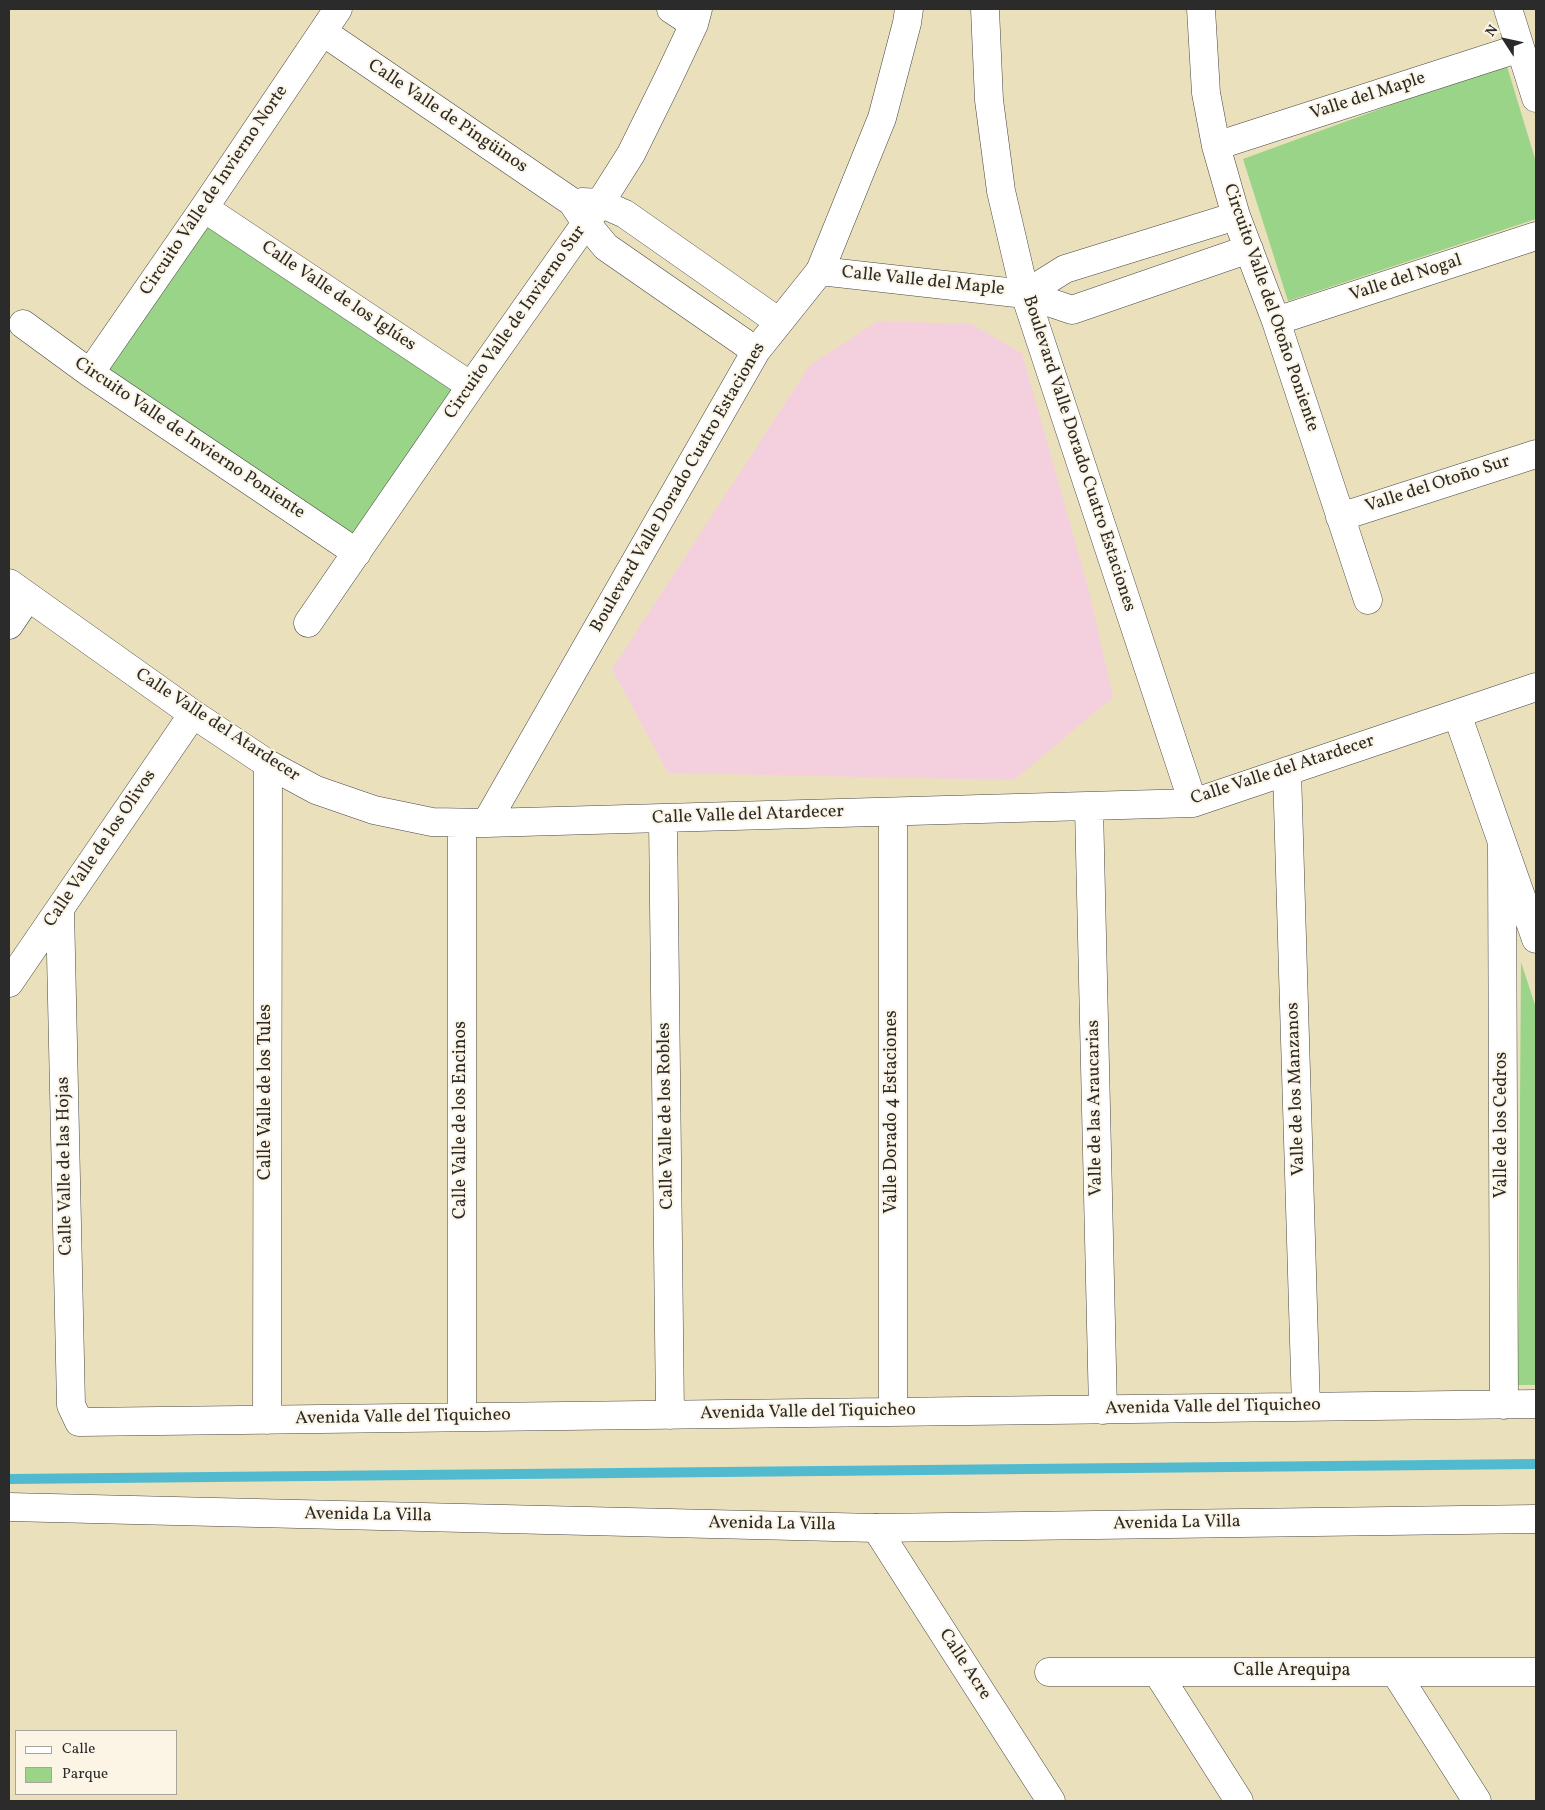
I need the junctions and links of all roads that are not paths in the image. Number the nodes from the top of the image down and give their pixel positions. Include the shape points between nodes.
1 (338, 9) edge
2 (671, 9) edge
3 (909, 9) edge
4 (985, 9) edge
5 (1201, 9) edge
6 (1508, 9) edge
7 (696, 16) edge
8 (323, 32) junction
9 (1520, 48) junction
10 (1536, 98) edge
11 (1216, 146) junction
12 (204, 208) junction
13 (586, 209) junction
14 (1236, 216) junction
15 (1536, 236) edge
16 (1249, 249) junction
17 (820, 271) junction
18 (1025, 294) junction
19 (1276, 321) junction
20 (779, 322) junction
21 (23, 324) dead end
22 (756, 351) junction
23 (90, 373) junction
24 (472, 386) junction
25 (1536, 454) edge
26 (1340, 517) junction
27 (356, 553) junction
28 (18, 590) edge
29 (1368, 600) dead end
30 (308, 623) dead end
31 (9, 625) edge
32 (1536, 687) edge
33 (193, 714) junction
34 (1457, 714) junction
35 (268, 764) junction
36 (1288, 771) junction
37 (1193, 803) junction
38 (1089, 807) junction
39 (893, 812) junction
40 (663, 818) junction
41 (474, 823) junction
42 (1502, 846) junction
43 (60, 909) junction
44 (1536, 939) edge
45 (9, 983) edge
46 (1536, 1404) edge
47 (1504, 1405) junction
48 (1306, 1407) junction
49 (1102, 1410) junction
50 (893, 1412) junction
51 (670, 1415) junction
52 (462, 1417) junction
53 (267, 1420) junction
54 (80, 1422) joint
55 (9, 1507) edge
56 (1536, 1518) edge
57 (876, 1528) junction
58 (1049, 1672) dead end
59 (1156, 1672) junction
60 (1395, 1672) junction
61 (1536, 1672) edge
62 (1051, 1801) edge
63 (1239, 1801) edge
64 (1477, 1801) edge

1 - 8 street, Circuito Valle de Invierno Norte
2 - 7 street
3 - 17 street, Boulevard Valle Dorado Cuatro Estaciones via 882,118
4 - 18 street, Boulevard Valle Dorado Cuatro Estaciones via 989,100 1001,191
5 - 11 street, Circuito Valle del Otoño Poniente via 1206,93
6 - 9 street
7 - 13 street, Circuito Valle de Invierno Sur via 630,154
8 - 12 street, Circuito Valle de Invierno Norte
8 - 13 street, Calle Valle de Pingüinos
9 - 10 street
9 - 11 street, Valle del Maple
11 - 14 street, Circuito Valle del Otoño Poniente
12 - 23 street, Circuito Valle de Invierno Norte
12 - 24 street, Calle Valle de los Iglúes
13 - 20 street, Calle Valle de Pingüinos via 624,214
13 - 22 street, Calle Valle de Pingüinos via 606,247
13 - 24 street, Circuito Valle de Invierno Sur
14 - 16 street, Circuito Valle del Otoño Poniente
14 - 18 street, Calle Valle del Maple via 1066,269
15 - 19 street, Valle del Nogal
16 - 18 street, Calle Valle del Maple via 1072,310
16 - 19 street, Circuito Valle del Otoño Poniente
17 - 18 street, Calle Valle del Maple
17 - 20 street, Boulevard Valle Dorado Cuatro Estaciones
18 - 37 street, Boulevard Valle Dorado Cuatro Estaciones
19 - 26 street, Circuito Valle del Otoño Poniente
20 - 22 street, Boulevard Valle Dorado Cuatro Estaciones
21 - 23 street, Circuito Valle de Invierno Poniente
22 - 41 street, Boulevard Valle Dorado Cuatro Estaciones
23 - 27 street, Circuito Valle de Invierno Poniente
24 - 27 street, Circuito Valle de Invierno Sur
25 - 26 street, Valle del Otoño Sur
26 - 29 street, Circuito Valle del Otoño Poniente
27 - 30 street, Circuito Valle de Invierno Sur
28 - 31 street
28 - 33 street, Calle Valle del Atardecer
32 - 34 street, Calle Valle del Atardecer
33 - 35 street, Calle Valle del Atardecer
33 - 43 street, Calle Valle de los Olivos
34 - 36 street, Calle Valle del Atardecer
34 - 42 street, Valle de los Cedros
35 - 41 street, Calle Valle del Atardecer via 316,790 374,810 432,822
35 - 53 street, Calle Valle de los Tules
36 - 37 street, Calle Valle del Atardecer
36 - 48 street, Valle de los Manzanos
37 - 38 street, Calle Valle del Atardecer
38 - 39 street, Calle Valle del Atardecer
38 - 49 street, Valle de las Araucarias
39 - 40 street, Calle Valle del Atardecer
39 - 50 street, Valle Dorado 4 Estaciones
40 - 41 street, Calle Valle del Atardecer
40 - 51 street, Calle Valle de los Robles
41 - 52 street, Calle Valle de los Encinos
42 - 44 street, Valle de los Cedros
42 - 47 street, Valle de los Cedros
43 - 45 street, Calle Valle de los Olivos
43 - 54 street, Calle Valle de las Hojas via 71,1406
46 - 47 street, Avenida Valle del Tiquicheo
47 - 48 street, Avenida Valle del Tiquicheo
48 - 49 street, Avenida Valle del Tiquicheo
49 - 50 street, Avenida Valle del Tiquicheo
50 - 51 street, Avenida Valle del Tiquicheo
51 - 52 street, Avenida Valle del Tiquicheo
52 - 53 street, Avenida Valle del Tiquicheo
53 - 54 street, Avenida Valle del Tiquicheo
55 - 57 street, Avenida La Villa
56 - 57 street, Avenida La Villa
57 - 62 street, Calle Acre
58 - 59 street, Calle Arequipa
59 - 60 street, Calle Arequipa
59 - 63 street
60 - 61 street, Calle Arequipa
60 - 64 street

